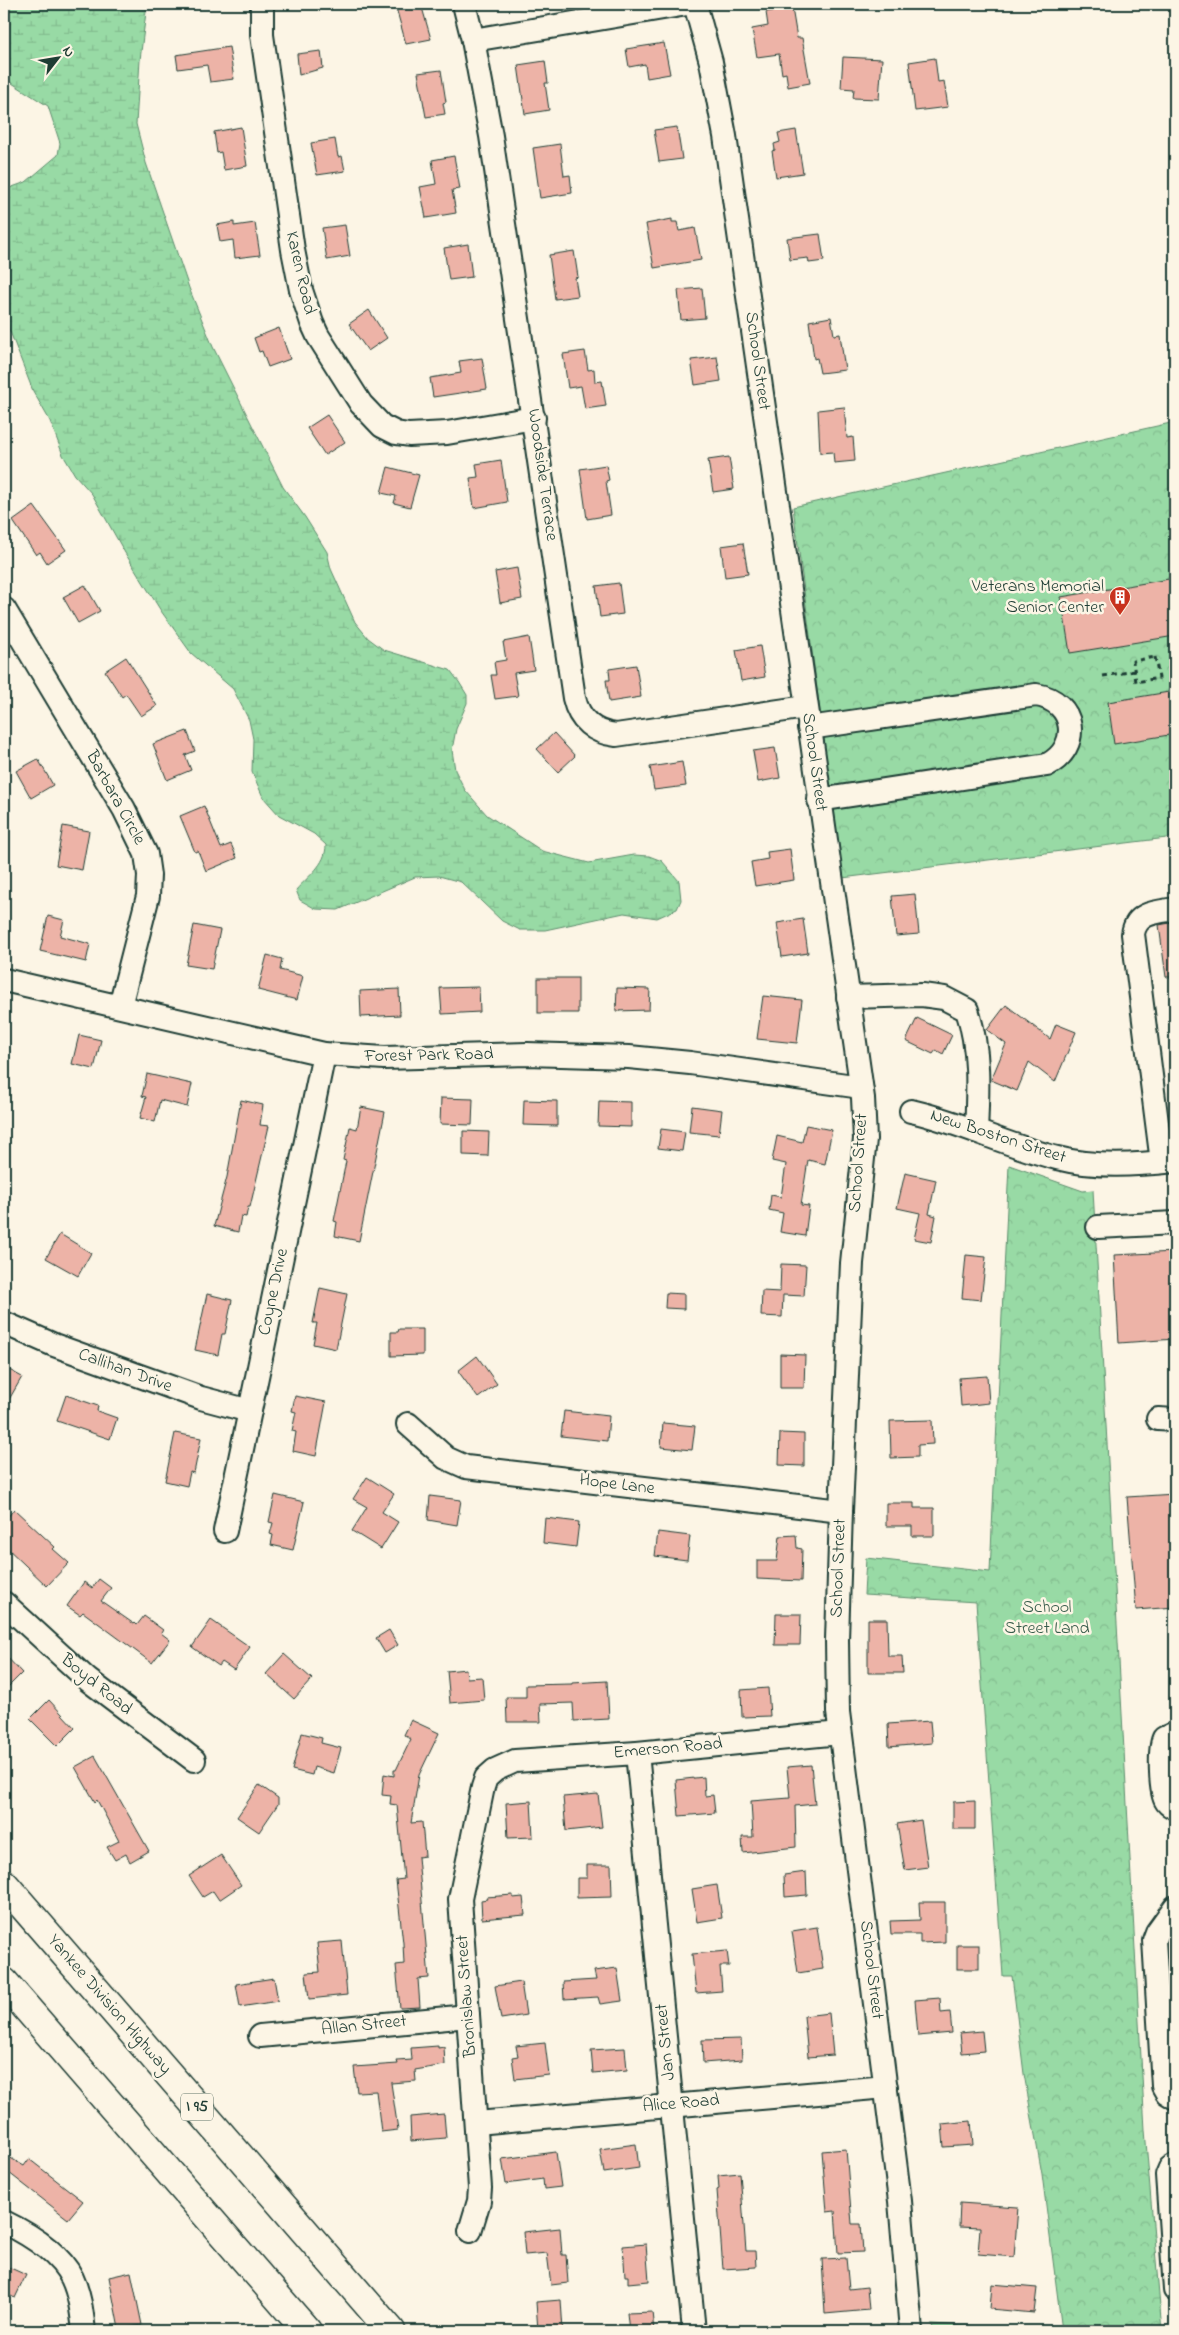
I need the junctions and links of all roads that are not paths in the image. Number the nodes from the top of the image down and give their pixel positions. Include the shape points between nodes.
1 (262, 4) edge
2 (464, 4) edge
3 (687, 4) edge
4 (695, 4) edge
5 (473, 40) junction
6 (534, 418) junction
7 (4, 609) edge
8 (807, 718) junction
9 (819, 800) junction
10 (1175, 909) edge
11 (4, 980) edge
12 (848, 997) junction
13 (120, 1006) junction
14 (324, 1054) junction
15 (862, 1087) junction
16 (911, 1111) dead end
17 (976, 1131) junction
18 (1169, 1162) edge
19 (1175, 1223) edge
20 (1098, 1227) dead end
21 (4, 1322) edge
22 (250, 1411) junction
23 (408, 1424) dead end
24 (841, 1511) junction
25 (226, 1531) dead end
26 (4, 1603) edge
27 (1175, 1733) edge
28 (840, 1734) junction
29 (637, 1753) junction
30 (194, 1760) dead end
31 (498, 1768) joint
32 (1175, 1808) edge
33 (4, 1884) edge
34 (1175, 1907) edge
35 (4, 1982) edge
36 (468, 2016) junction
37 (260, 2036) dead end
38 (886, 2087) junction
39 (1175, 2098) edge
40 (672, 2104) junction
41 (477, 2123) junction
42 (1175, 2165) edge
43 (4, 2222) edge
44 (470, 2231) dead end
45 (1175, 2290) edge
46 (84, 2331) edge
47 (306, 2331) edge
48 (391, 2331) edge
49 (694, 2331) edge
50 (911, 2331) edge

1 - 6 street, Karen Road via 262,35 296,269 312,323 351,390 382,426 402,435 446,433
2 - 5 street, Woodside Terrace
3 - 5 street
4 - 8 street, School Street via 711,62 725,136
5 - 6 street, Woodside Terrace
6 - 8 street, Woodside Terrace via 574,698 583,719 601,732 616,735
7 - 13 street, Barbara Circle via 124,808 146,854 148,896
8 - 9 street, School Street
8 - 9 street, Woodside Terrace via 1036,695 1056,702 1065,712 1070,726 1069,740 1063,753 1046,765
9 - 12 street, School Street
10 - 18 street via 1144,915 1135,925 1133,934
11 - 13 street, Forest Park Road
12 - 15 street, School Street
12 - 17 street via 922,995 944,998 967,1010 974,1031 979,1083
13 - 14 street, Forest Park Road
14 - 15 street, Forest Park Road via 384,1058 527,1054 629,1057
14 - 22 street, Coyne Drive
15 - 24 street, School Street via 865,1139 852,1263
16 - 17 street, New Boston Street
17 - 18 street, New Boston Street via 1058,1159 1097,1164
19 - 20 street
21 - 22 street, Callihan Drive via 54,1345 201,1398
22 - 25 street, Coyne Drive
23 - 24 street, Hope Lane via 446,1458 466,1467
24 - 28 street, School Street via 837,1640
26 - 30 street, Boyd Road via 88,1680
27 - 32 street via 1164,1738 1161,1748 1164,1797
28 - 29 street, Emerson Road
28 - 38 street, School Street
29 - 31 street, Emerson Road via 523,1760
29 - 40 street, Jan Street
31 - 36 street, Bronislaw Street via 482,1787 461,1891
33 - 48 highway, Yankee Division Highway / I 95
34 - 39 street via 1154,1940 1163,2086 1167,2094
35 - 47 highway
36 - 37 street, Allan Street
36 - 41 street, Bronislaw Street
38 - 40 street, Alice Road
38 - 50 street, School Street
40 - 41 street, Alice Road
40 - 49 street, Jan Street
41 - 44 street, Bronislaw Street via 480,2192
42 - 45 street via 1167,2175
43 - 46 street via 37,2241 64,2266 76,2288

